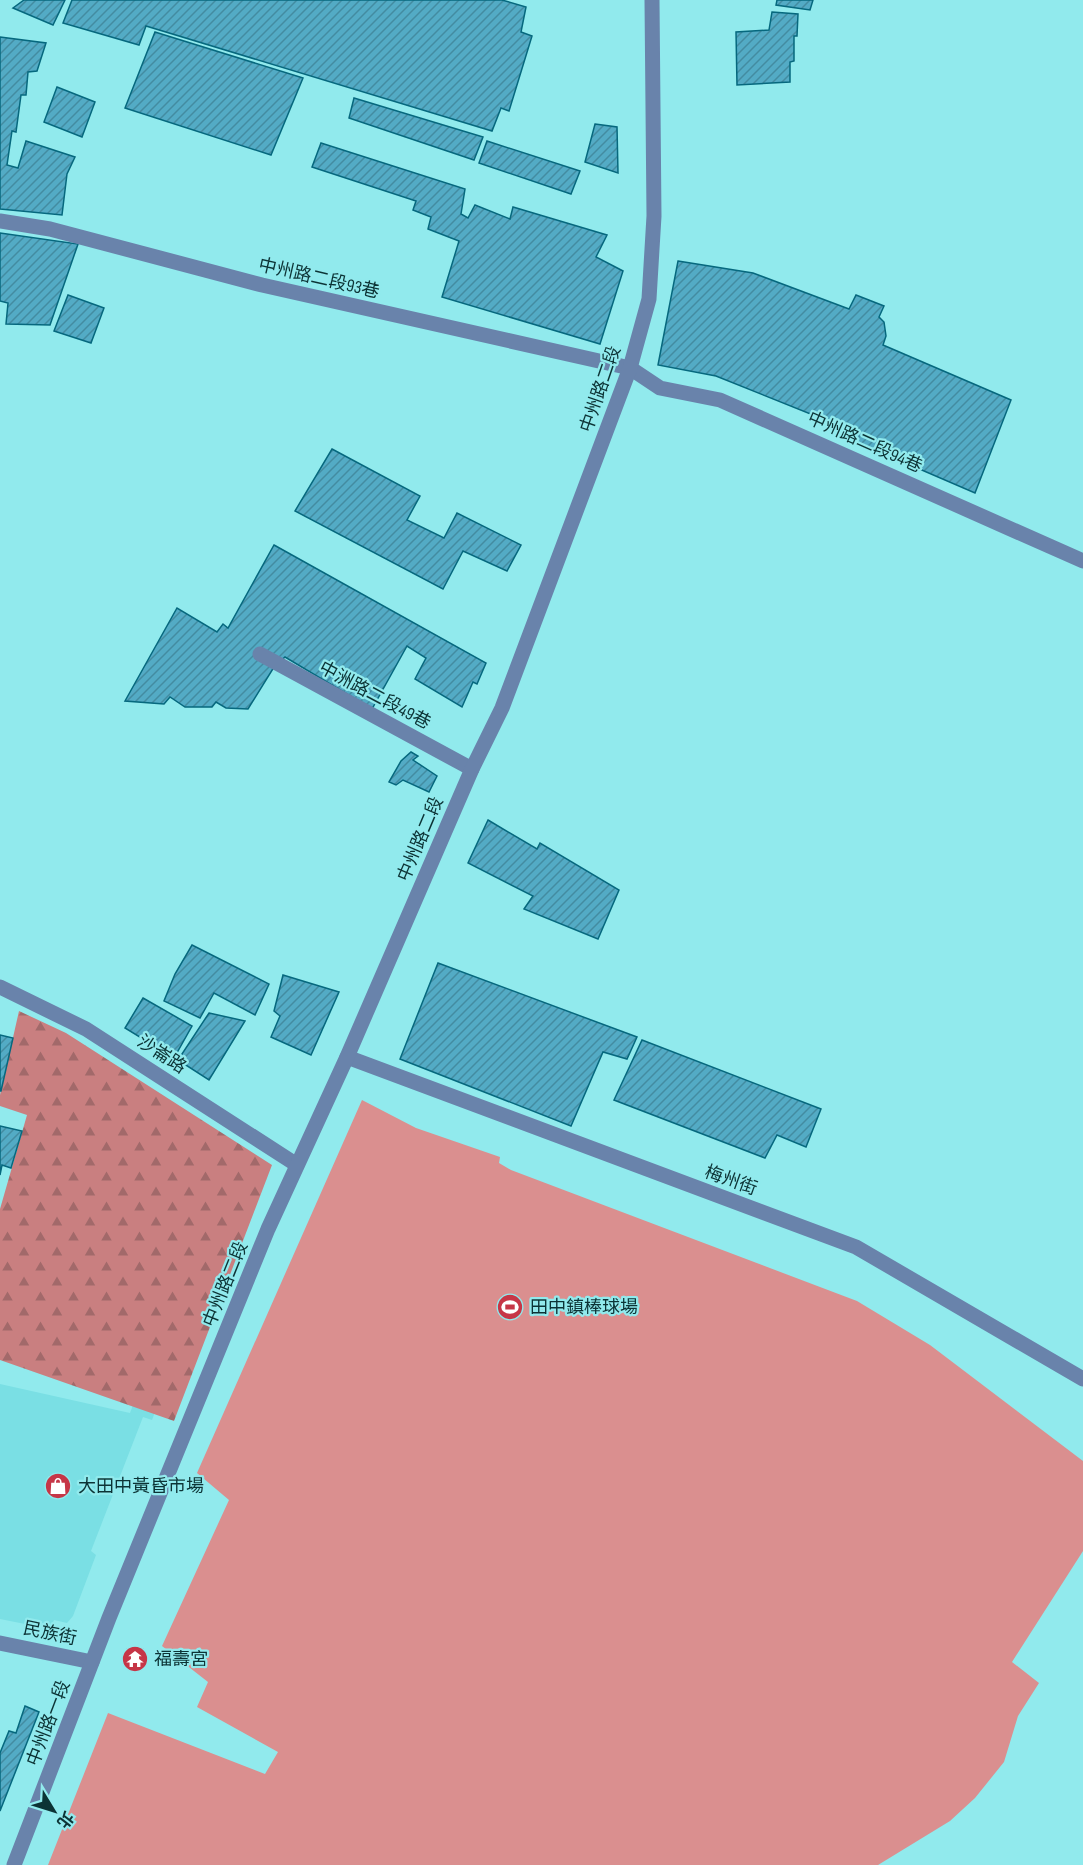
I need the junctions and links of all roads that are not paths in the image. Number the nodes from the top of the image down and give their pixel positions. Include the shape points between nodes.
1 (652, 0) edge
2 (0, 221) edge
3 (630, 368) junction
4 (1083, 561) edge
5 (260, 654) dead end
6 (472, 770) junction
7 (0, 987) edge
8 (347, 1057) junction
9 (297, 1165) junction
10 (1083, 1379) edge
11 (0, 1643) edge
12 (92, 1662) junction
13 (14, 1865) edge

1 - 3 street, 中州路二段 via 654,216 649,299
2 - 3 street, 中州路二段93巷 via 50,229 262,285
3 - 4 street, 中州路二段94巷 via 660,388 720,400
3 - 6 street, 中州路二段 via 501,708
5 - 6 street, 中洲路二段49巷
6 - 8 street, 中州路二段
7 - 9 street, 沙崙路 via 86,1029
8 - 9 street, 中州路二段
8 - 10 street, 梅州街 via 856,1247
9 - 12 street, 中州路二段
11 - 12 street, 民族街
12 - 13 street, 中州路一段

